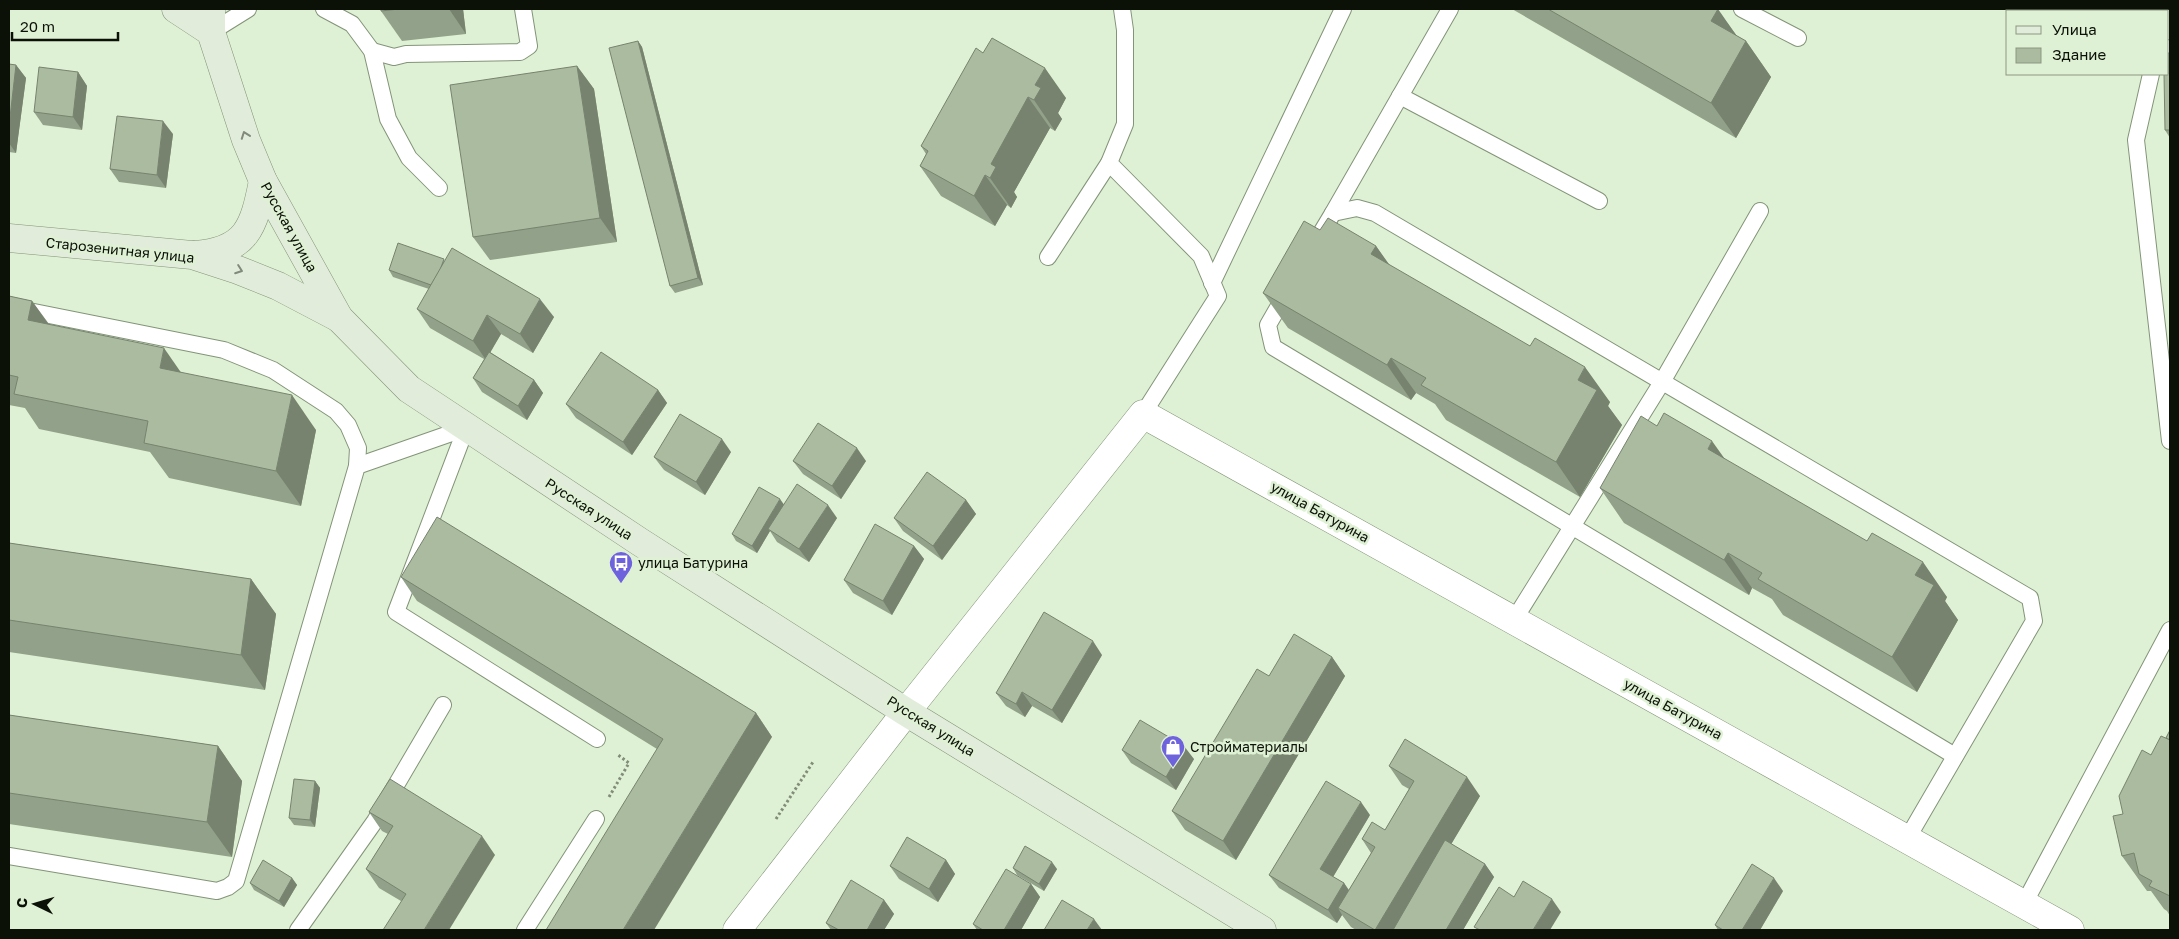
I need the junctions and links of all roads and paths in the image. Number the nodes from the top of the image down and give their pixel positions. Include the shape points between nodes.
1 (176, 9) edge
2 (248, 9) edge
3 (324, 9) edge
4 (522, 9) edge
5 (1122, 9) edge
6 (1343, 9) edge
7 (1450, 9) edge
8 (1742, 9) edge
9 (211, 20) edge
10 (1798, 38) dead end
11 (372, 51) junction
12 (2151, 75) edge
13 (1400, 96) junction
14 (1109, 163) junction
15 (263, 181) junction
16 (439, 188) dead end
17 (1599, 201) dead end
18 (1760, 211) dead end
19 (1333, 213) junction
20 (9, 238) edge
21 (192, 255) junction
22 (1308, 256) edge
23 (1048, 257) dead end
24 (1293, 282) edge
25 (1212, 283) junction
26 (9, 307) edge
27 (339, 318) junction
28 (1662, 382) junction
29 (1143, 414) junction
30 (466, 428) junction
31 (2170, 441) edge
32 (357, 466) junction
33 (1574, 527) junction
34 (1514, 620) junction
35 (2170, 630) edge
36 (443, 705) dead end
37 (906, 712) junction
38 (597, 739) joint
39 (1955, 756) junction
40 (813, 762) dead end
41 (596, 819) joint
42 (776, 819) dead end
43 (1906, 839) junction
44 (9, 856) edge
45 (2024, 904) junction
46 (298, 930) edge
47 (525, 930) edge
48 (737, 930) edge
49 (1262, 930) edge
50 (2070, 930) edge

1 - 9 main road
2 - 9 lane
3 - 11 lane via 352,24
4 - 11 lane via 529,46 520,52 406,54 394,57
5 - 14 lane via 1125,124
6 - 25 lane
7 - 13 lane
8 - 10 lane
15 -> 9 main road, Русская улица via 246,140
11 - 16 lane via 388,119 409,158
12 - 31 lane via 2136,140
13 - 17 lane
13 - 19 lane
14 - 23 lane
14 - 25 lane via 1201,256
15 - 21 main road via 257,213 234,246 215,254
15 - 27 main road, Русская улица
18 - 28 lane
19 - 22 lane
19 - 28 lane via 1357,208 1375,213
20 - 21 main road, Старозенитная улица
21 -> 27 main road, Старозенитная улица via 278,286
24 - 33 lane via 1268,325 1273,347
25 - 29 lane via 1218,296
26 - 32 lane via 224,350 273,370 336,411 348,426 358,448
27 - 30 main road, Русская улица via 409,390
28 - 33 lane
28 - 39 lane via 2030,598 2034,621
29 - 34 street, улица Батурина
29 - 37 street
30 - 32 lane
30 - 37 main road, Русская улица
30 - 38 lane via 396,612
32 - 44 lane via 236,880 218,891
33 - 34 lane
33 - 39 lane
34 - 43 street, улица Батурина
35 - 45 lane
36 - 46 lane via 375,822
37 - 48 street
37 - 49 main road, Русская улица
38 - 41 path via 629,763
39 - 43 lane
40 - 42 path
41 - 47 lane
43 - 45 street, улица Батурина
45 - 50 street, улица Батурина

